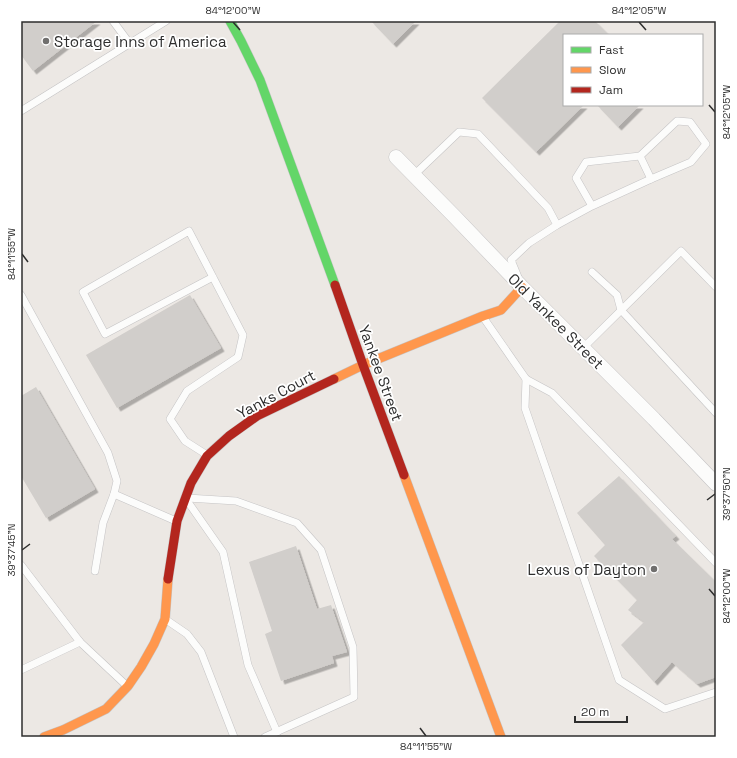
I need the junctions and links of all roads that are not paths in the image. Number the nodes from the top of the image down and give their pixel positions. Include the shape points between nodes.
1 (113, 21) edge
2 (166, 21) edge
3 (230, 21) edge
4 (130, 44) junction
5 (21, 111) edge
6 (640, 156) junction
7 (396, 157) dead end
8 (414, 175) junction
9 (651, 179) junction
10 (592, 206) junction
11 (557, 225) junction
12 (592, 272) dead end
13 (213, 277) junction
14 (522, 287) junction
15 (716, 287) edge
16 (21, 295) edge
17 (621, 310) junction
18 (483, 316) junction
19 (583, 348) junction
20 (363, 366) junction
21 (526, 379) junction
22 (716, 413) edge
23 (207, 456) junction
24 (716, 484) edge
25 (114, 494) junction
26 (185, 498) junction
27 (177, 521) junction
28 (716, 563) edge
29 (21, 565) edge
30 (95, 571) dead end
31 (165, 619) junction
32 (80, 642) junction
33 (21, 670) edge
34 (128, 686) junction
35 (716, 692) edge
36 (277, 732) junction
37 (44, 737) edge
38 (234, 737) edge
39 (265, 737) edge
40 (501, 737) edge

1 - 4 lane
2 - 4 lane
3 - 20 street, Yankee Street via 260,80
4 - 5 lane
6 - 9 lane
6 - 9 lane via 677,121 690,122 706,144 691,162
6 - 10 lane via 586,162 576,178
7 - 8 street, Old Yankee Street
8 - 11 lane via 459,132 478,134 548,208
8 - 14 street, Old Yankee Street
9 - 10 lane
10 - 11 lane
11 - 14 lane via 529,243 511,260
12 - 17 lane via 617,295
13 - 13 lane via 189,231 83,292 105,334
13 - 23 lane via 243,335 238,356 187,391 170,419 185,441
14 - 18 street, Yanks Court via 501,310
14 - 19 street, Old Yankee Street
15 - 17 lane via 681,251
16 - 25 lane via 108,453 117,481
17 - 19 lane
17 - 22 lane
18 - 20 street, Yanks Court
18 - 21 lane
19 - 24 street, Old Yankee Street
20 - 23 street, Yanks Court via 257,416
20 - 40 street, Yankee Street
21 - 28 lane via 552,393
21 - 35 lane via 525,408 619,680 665,709
23 - 26 street, Yanks Court
25 - 27 lane
25 - 30 lane via 103,523
26 - 27 street, Yanks Court
26 - 36 lane via 223,552 248,665
26 - 36 lane via 236,501 297,523 321,550 354,647 354,697
27 - 31 street, Yanks Court via 167,584
29 - 32 lane
31 - 34 street, Yanks Court via 154,644
31 - 38 lane via 187,634 201,652
32 - 33 lane
32 - 34 lane
34 - 37 street, Yanks Court via 106,709 72,729
36 - 39 lane

